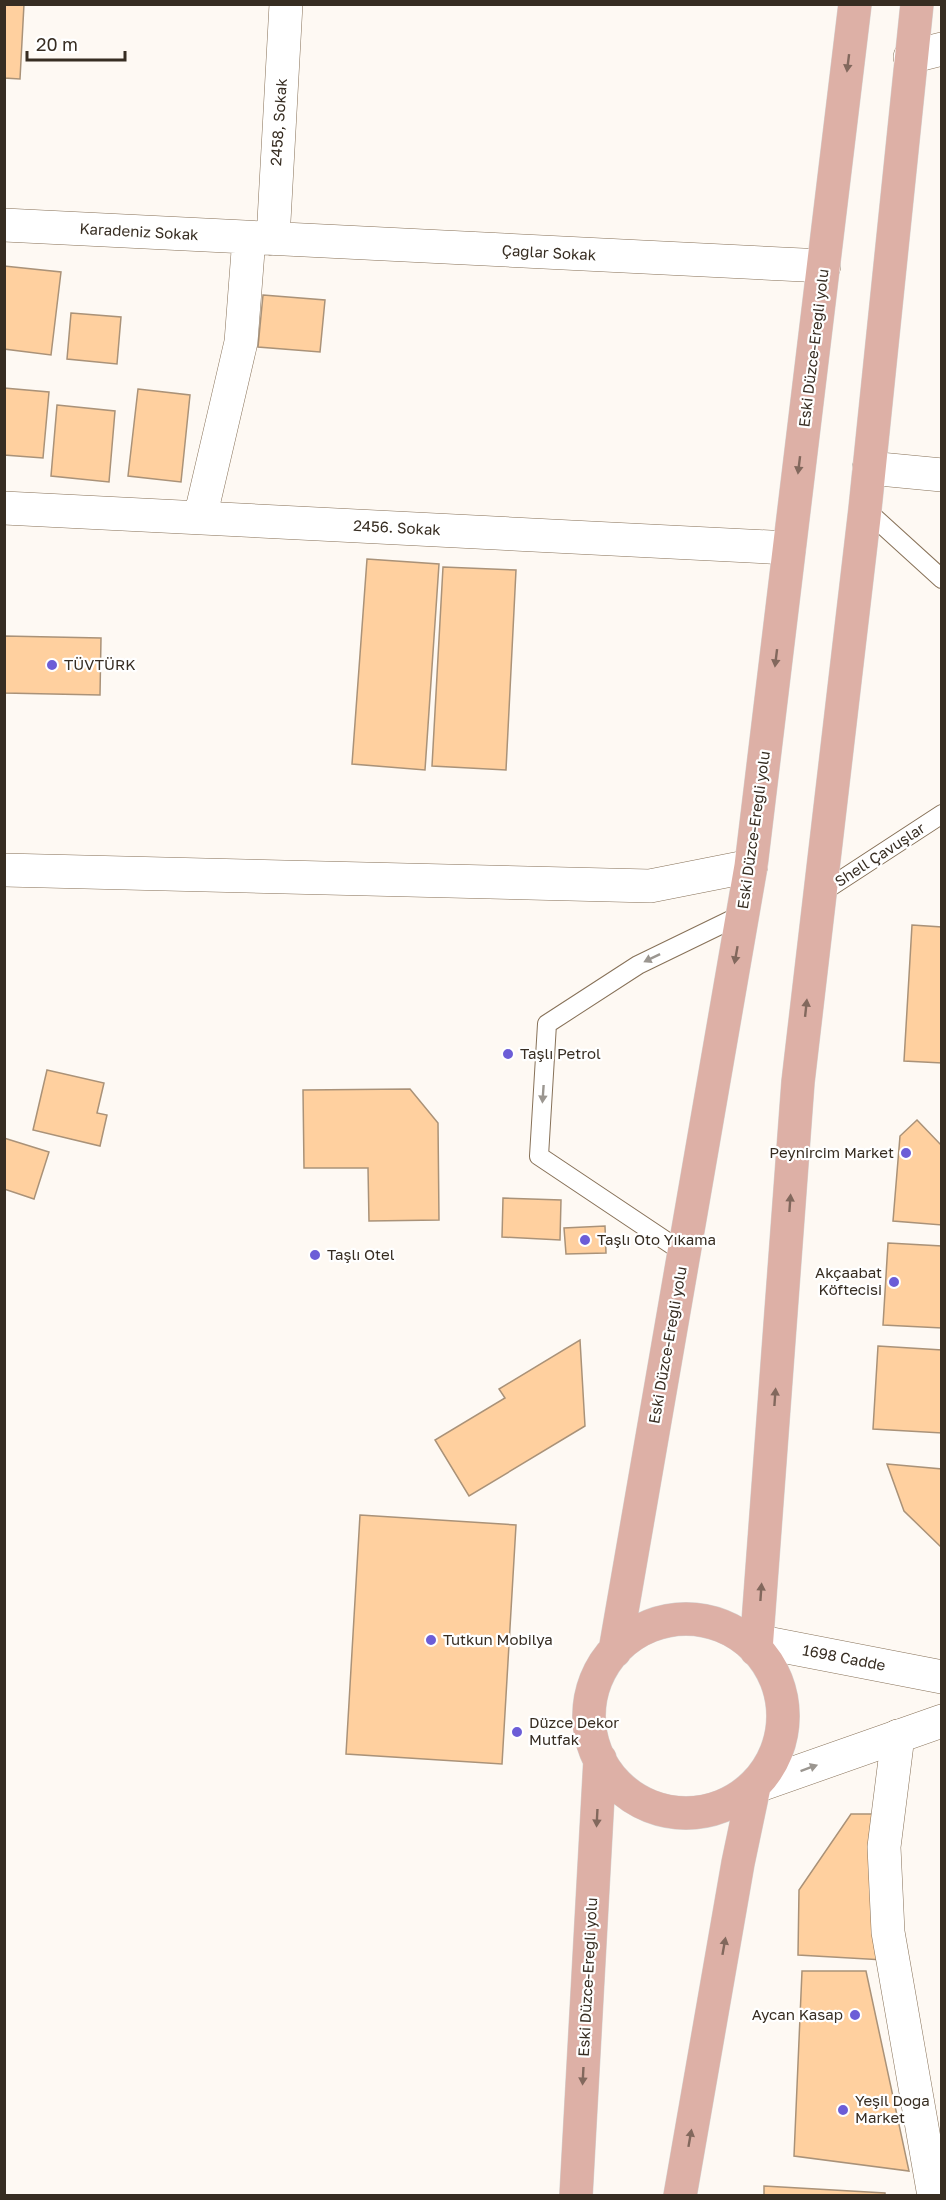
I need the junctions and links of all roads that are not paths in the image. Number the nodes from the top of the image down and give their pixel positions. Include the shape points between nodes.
1 (286, 4) edge
2 (855, 4) edge
3 (917, 4) edge
4 (942, 49) edge
5 (910, 57) junction
6 (4, 225) edge
7 (261, 238) junction
8 (824, 266) junction
9 (869, 468) junction
10 (942, 475) edge
11 (4, 508) edge
12 (865, 509) junction
13 (201, 518) junction
14 (789, 548) junction
15 (942, 579) edge
16 (942, 814) edge
17 (751, 866) junction
18 (4, 870) edge
19 (818, 895) junction
20 (743, 914) junction
21 (684, 1253) junction
22 (753, 1643) junction
23 (615, 1651) junction
24 (942, 1677) edge
25 (942, 1721) edge
26 (898, 1736) junction
27 (600, 1760) junction
28 (754, 1787) junction
29 (576, 2196) edge
30 (680, 2196) edge
31 (934, 2196) edge

1 - 7 street, 2458, Sokak
2 -> 8 main road, Eski Düzce-Ereğli yolu
3 - 5 main road
4 - 5 street
5 - 9 main road
6 - 7 street, Karadeniz Sokak
7 - 8 street, Çağlar Sokak
7 - 13 street, 2458, Sokak
8 -> 14 main road, Eski Düzce-Ereğli yolu
9 - 10 street
9 - 12 main road
11 - 13 street, 2456. Sokak
12 - 15 lane
12 - 19 main road
13 - 14 street, 2456. Sokak
14 -> 17 main road, Eski Düzce-Ereğli yolu
16 - 19 lane, Shell Çavuşlar
17 - 18 street via 650,886
17 - 20 main road, Eski Düzce-Ereğli yolu
22 -> 19 main road via 798,1082
20 -> 21 main road, Eski Düzce-Ereğli yolu
20 -> 21 lane via 638,965 547,1024 539,1156
21 - 23 main road, Eski Düzce-Ereğli yolu
22 - 23 main road via 717,1623 683,1619 653,1624
22 - 24 street, 1698 Cadde
22 - 28 main road via 769,1664 782,1694 784,1728 774,1760
23 - 27 main road via 592,1689 589,1720 594,1750
25 - 26 street
28 -> 26 street
26 - 31 street via 884,1847 888,1932
27 - 28 main road via 610,1777 632,1798 660,1810 694,1814 726,1806
27 -> 29 main road, Eski Düzce-Ereğli yolu
30 -> 28 main road

